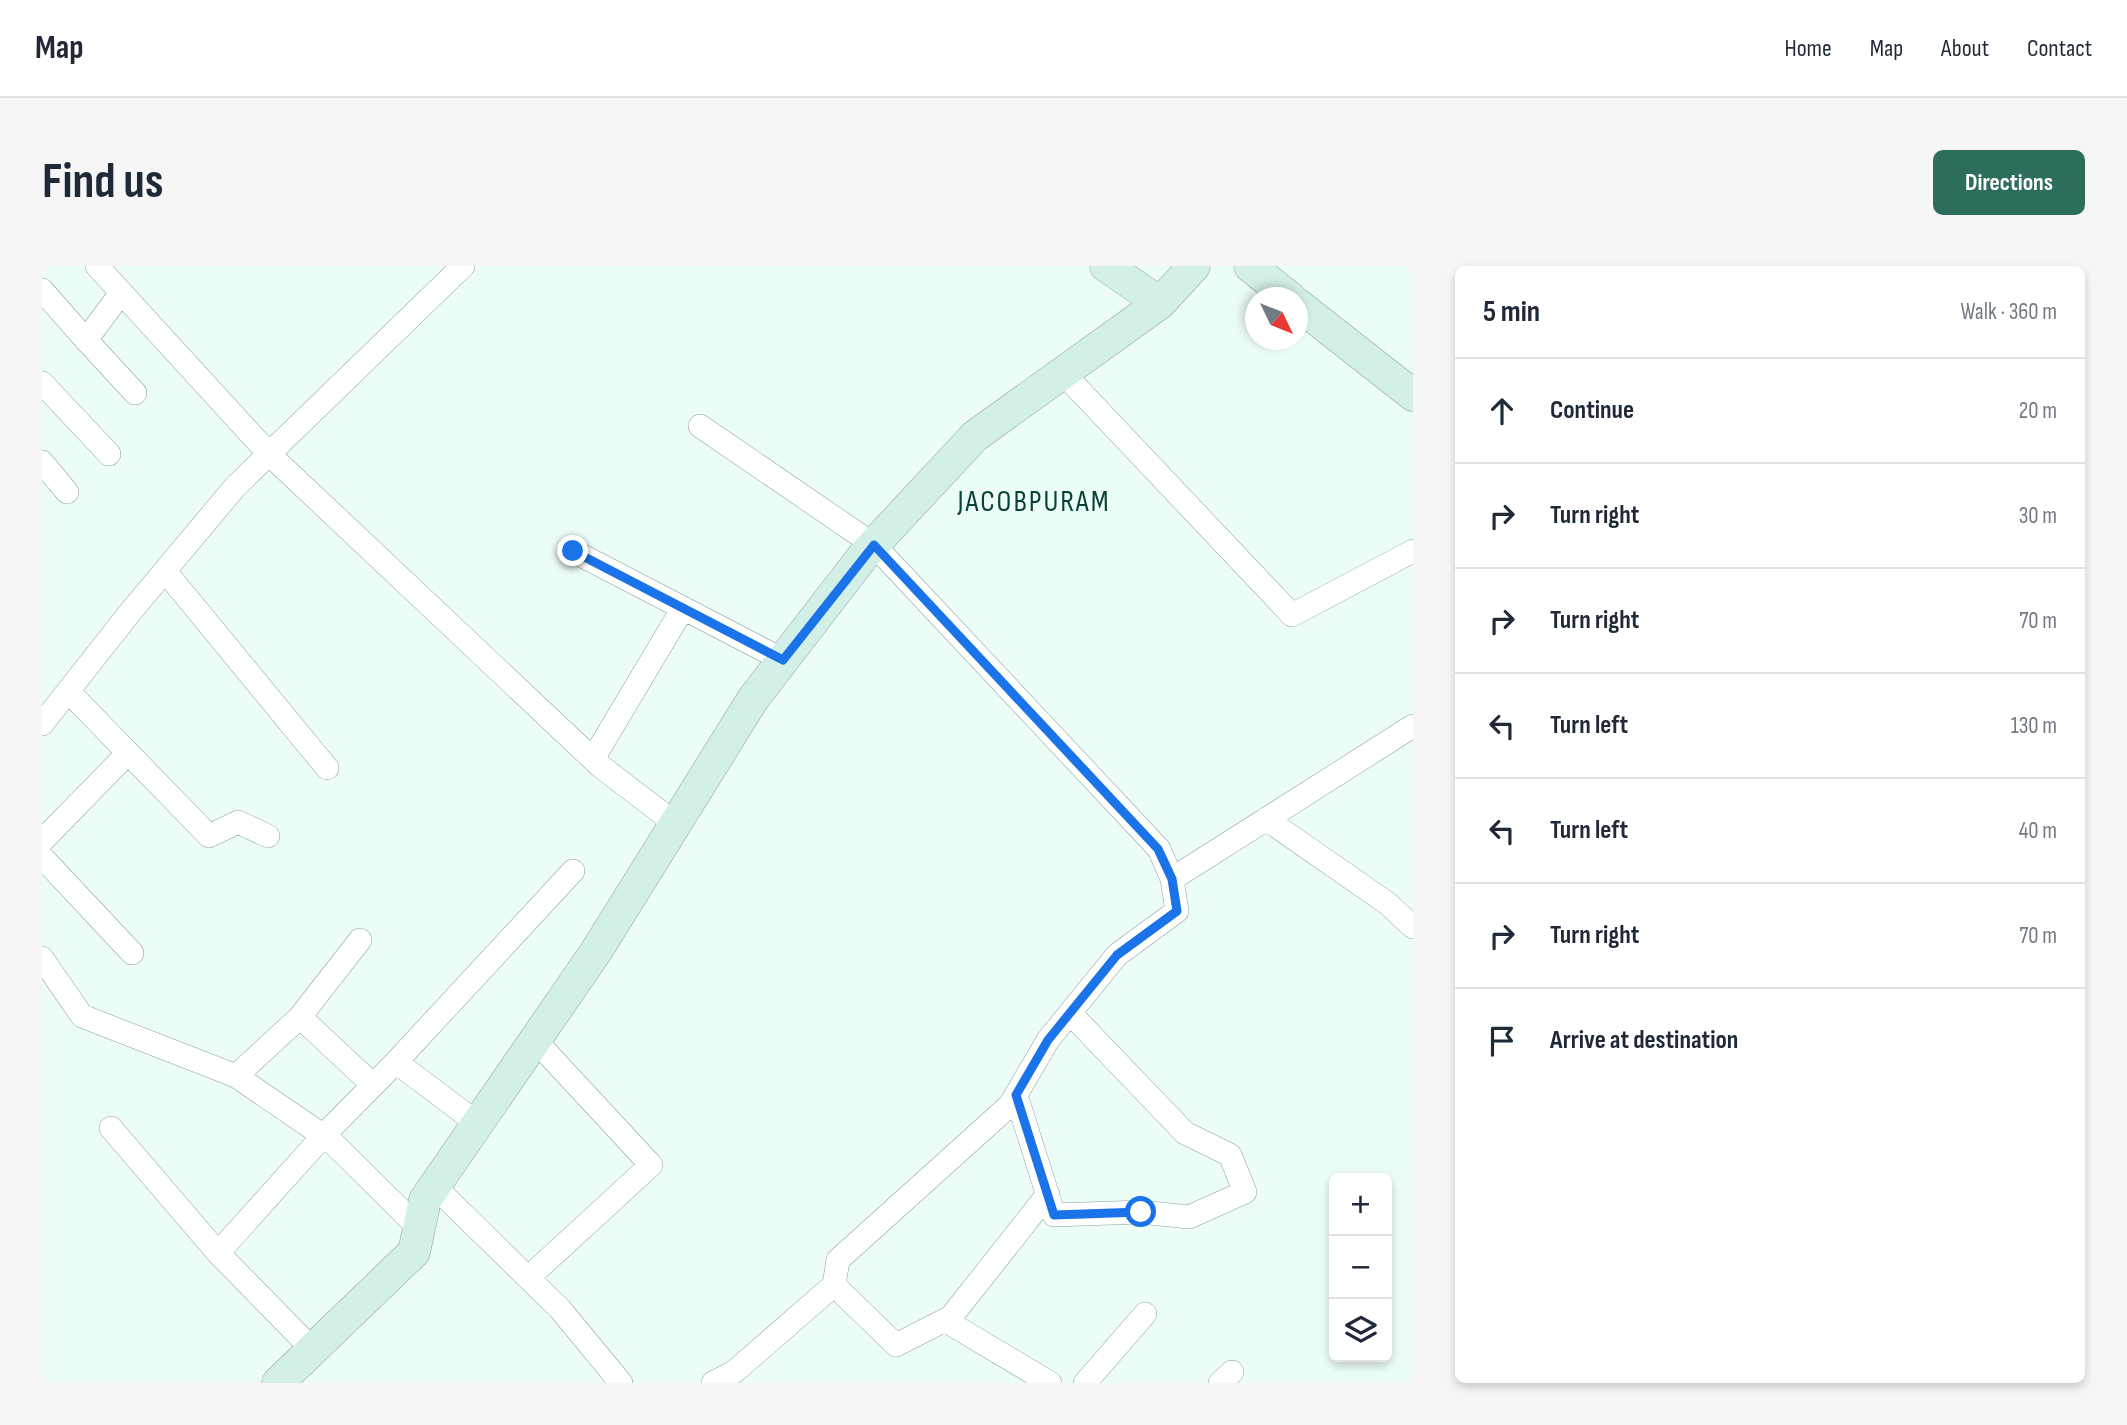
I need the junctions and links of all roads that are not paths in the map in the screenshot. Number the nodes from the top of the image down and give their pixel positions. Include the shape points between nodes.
1 (97, 266) edge
2 (463, 266) edge
3 (1106, 266) edge
4 (1194, 266) edge
5 (1250, 266) edge
6 (1276, 287) edge
7 (42, 290) edge
8 (121, 293) junction
9 (1160, 303) junction
10 (1308, 313) edge
11 (86, 340) junction
12 (1063, 373) junction
13 (42, 383) edge
14 (135, 393) dead end
15 (1413, 396) edge
16 (700, 426) dead end
17 (109, 454) dead end
18 (269, 454) junction
19 (42, 462) edge
20 (67, 492) dead end
21 (874, 545) junction
22 (573, 551) dead end
23 (1413, 551) edge
24 (164, 571) junction
25 (683, 608) junction
26 (783, 660) junction
27 (68, 691) junction
28 (42, 724) edge
29 (1413, 726) edge
30 (128, 753) junction
31 (593, 759) junction
32 (327, 768) dead end
33 (1266, 819) junction
34 (676, 824) junction
35 (268, 836) dead end
36 (42, 841) edge
37 (42, 857) edge
38 (573, 872) dead end
39 (1172, 879) junction
40 (1413, 928) edge
41 (360, 940) dead end
42 (132, 953) dead end
43 (42, 958) edge
44 (1070, 1013) junction
45 (300, 1017) junction
46 (535, 1040) junction
47 (396, 1062) junction
48 (236, 1076) junction
49 (373, 1085) junction
50 (1016, 1095) junction
51 (477, 1123) junction
52 (111, 1128) dead end
53 (323, 1136) junction
54 (434, 1186) junction
55 (1048, 1194) junction
56 (419, 1228) junction
57 (218, 1253) junction
58 (528, 1278) junction
59 (834, 1285) junction
60 (1145, 1314) dead end
61 (946, 1321) junction
62 (312, 1349) junction
63 (738, 1377) edge
64 (278, 1383) edge
65 (621, 1383) edge
66 (713, 1383) edge
67 (1049, 1383) edge
68 (1085, 1383) edge

1 - 8 street
2 - 18 street
3 - 9 main road
4 - 9 main road
5 - 6 main road
7 - 11 street
8 - 11 street
8 - 18 street
9 - 12 main road
10 - 15 main road
11 - 14 street
12 - 21 main road via 975,436
12 - 23 street via 1292,615
13 - 17 street
16 - 21 street
18 - 24 street
18 - 31 street
19 - 20 street
21 - 26 main road
21 - 39 street via 1158,849
22 - 25 street
24 - 27 street
24 - 32 street
25 - 26 street
25 - 31 street
26 - 34 main road via 753,699
27 - 28 street
27 - 30 street
29 - 33 street
30 - 35 street via 209,836 238,822
30 - 36 street
31 - 34 street
33 - 39 street
33 - 40 street via 1387,903
34 - 46 main road
37 - 42 street
38 - 47 street
39 - 44 street via 1177,911 1117,955
41 - 45 street
43 - 48 street via 82,1016
44 - 50 street via 1048,1040
44 - 55 street via 1185,1133 1230,1155 1245,1192 1189,1217 1141,1212 1054,1215
45 - 48 street
45 - 49 street
46 - 51 main road
46 - 58 street via 651,1165
47 - 49 street
47 - 51 street
48 - 53 street
49 - 53 street
50 - 55 street
50 - 59 street via 838,1260
51 - 54 main road
52 - 57 street
53 - 56 street
53 - 57 street
54 - 56 main road via 425,1200
54 - 58 street
55 - 61 street
56 - 62 main road via 414,1252
57 - 62 street
58 - 65 street
59 - 61 street via 896,1345
59 - 63 street
60 - 68 street
61 - 67 street
62 - 64 main road
63 - 66 street

